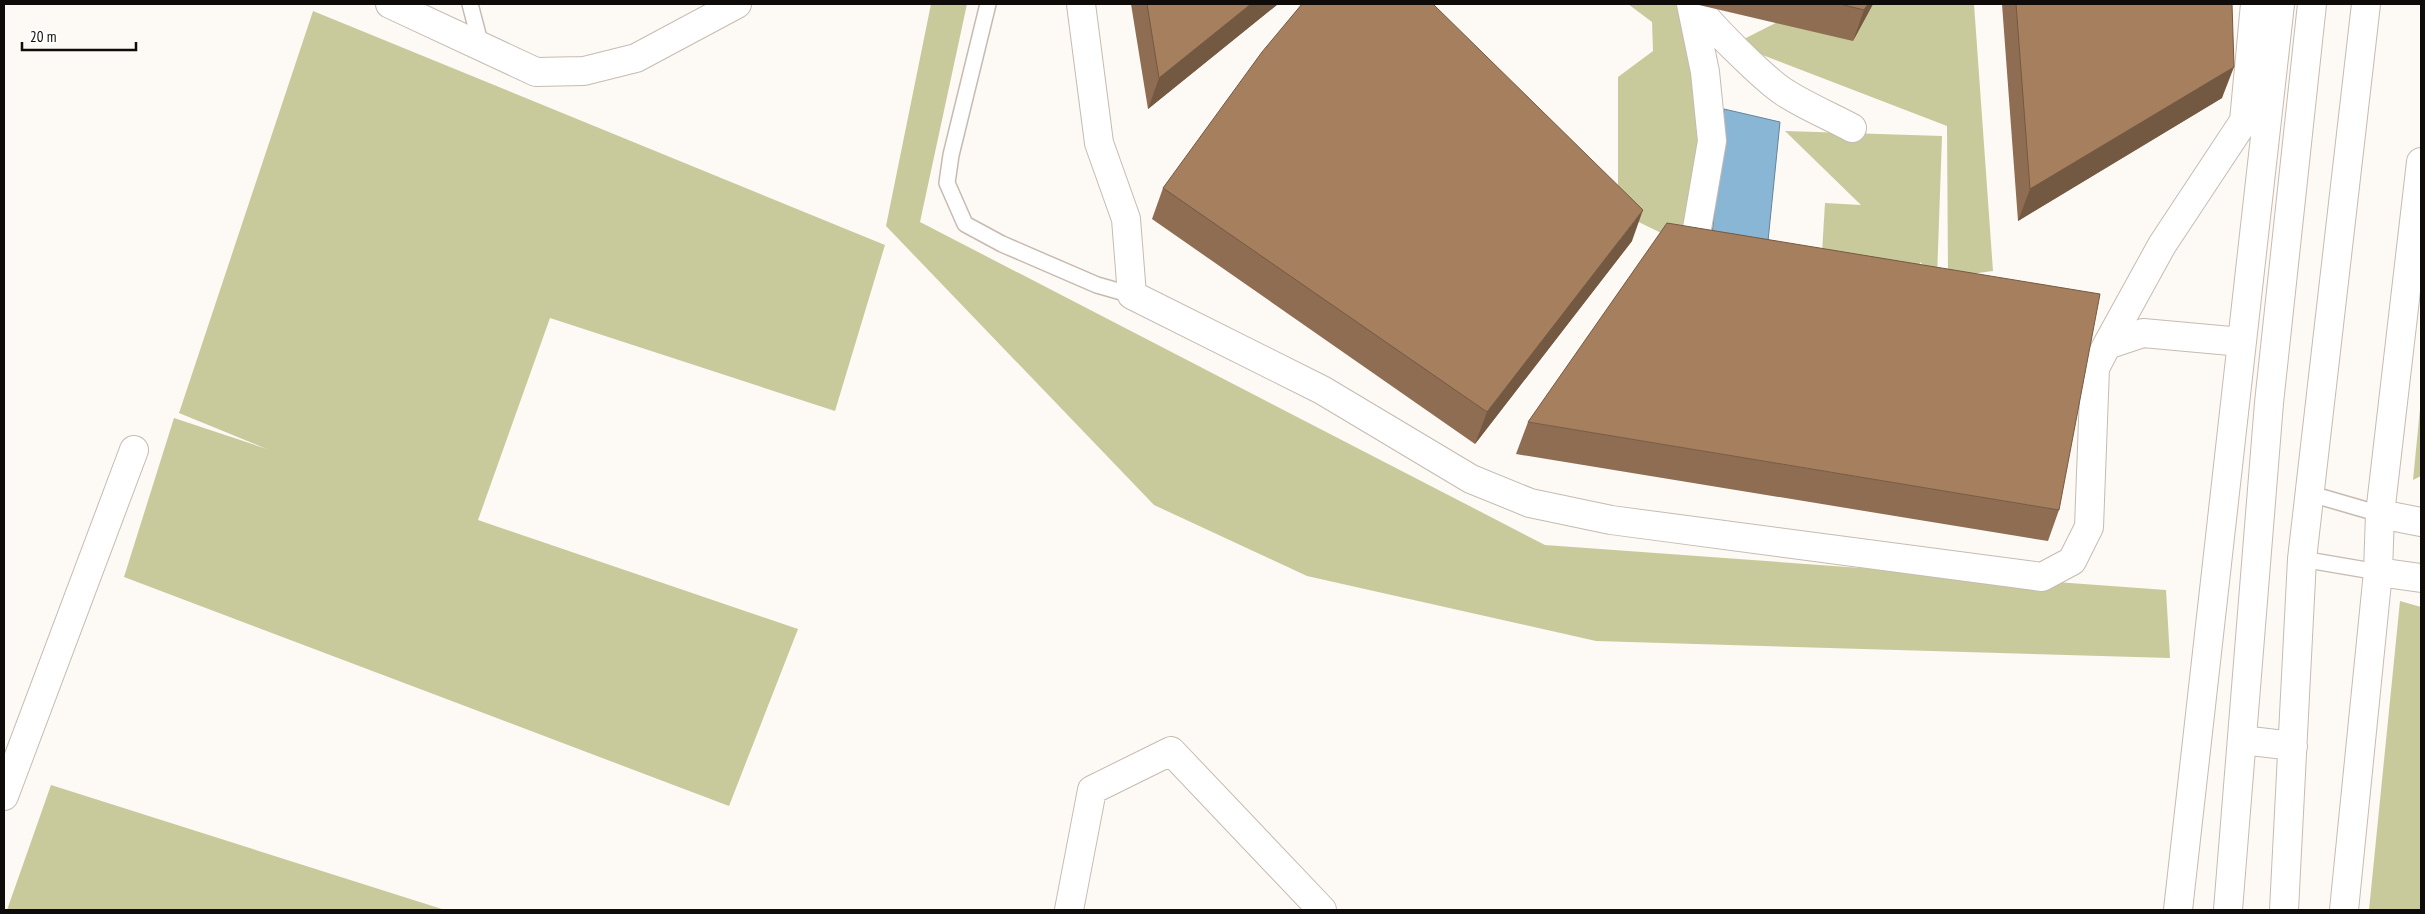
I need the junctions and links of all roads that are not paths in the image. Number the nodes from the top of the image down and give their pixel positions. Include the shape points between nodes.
1 (470, 4) edge
2 (737, 4) edge
3 (988, 4) edge
4 (1081, 4) edge
5 (1691, 4) edge
6 (1696, 4) edge
7 (2255, 4) edge
8 (2280, 4) edge
9 (2312, 4) edge
10 (2366, 4) edge
11 (397, 5) edge
12 (481, 46) junction
13 (1852, 128) dead end
14 (2421, 162) edge
15 (1694, 246) edge
16 (1132, 295) junction
17 (2242, 342) junction
18 (2107, 345) junction
19 (134, 450) dead end
20 (2311, 494) junction
21 (2380, 514) junction
22 (2421, 522) edge
23 (2302, 560) junction
24 (2378, 572) junction
25 (2421, 578) edge
26 (2242, 740) junction
27 (2293, 746) junction
28 (4, 796) edge
29 (1069, 910) edge
30 (1322, 910) edge
31 (2178, 910) edge
32 (2228, 910) edge
33 (2284, 910) edge
34 (2344, 910) edge

1 - 12 lane
2 - 12 street via 636,58 584,71 536,72
3 - 16 lane via 951,155 948,183 965,224 1019,252 1097,285
4 - 16 street via 1099,143 1126,219
5 - 15 street via 1705,72 1712,141
6 - 13 street via 1722,35 1783,92
7 - 18 street via 2244,121 2162,245
8 - 17 street
9 - 26 street via 2269,403
10 - 20 street
11 - 12 street
14 - 21 street
16 - 18 street via 1322,390 1471,479 1530,503 1611,520 2042,577 2072,561 2089,528 2095,368
17 - 18 street via 2143,333
17 - 31 street
19 - 28 street
20 - 21 lane
20 - 23 street
21 - 22 street
21 - 24 street
23 - 24 lane
23 - 27 street
24 - 25 street
24 - 34 street
26 - 27 street
26 - 32 street
27 - 33 street
29 - 30 street via 1092,790 1171,752

